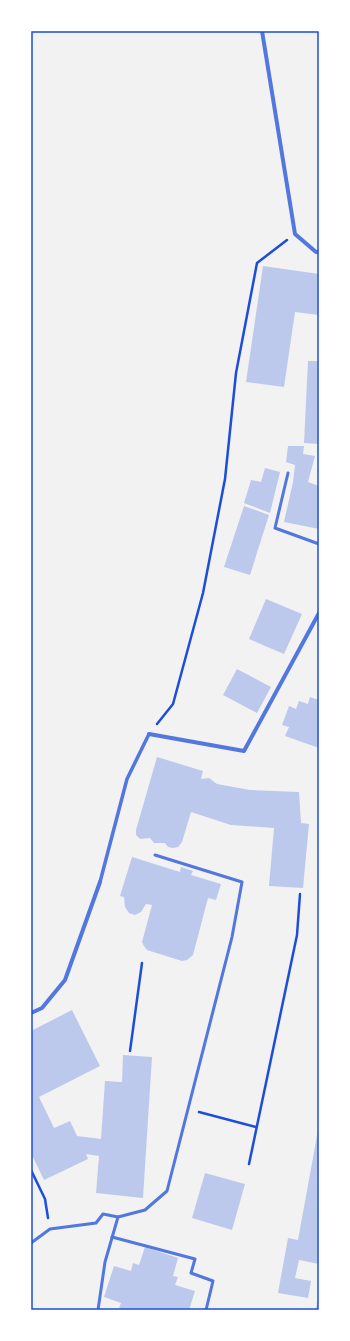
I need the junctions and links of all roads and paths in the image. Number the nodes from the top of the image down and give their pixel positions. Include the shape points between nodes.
1 (262, 31) edge
2 (295, 234) junction
3 (319, 252) edge
4 (288, 473) dead end
5 (319, 544) edge
6 (319, 613) edge
7 (149, 734) junction
8 (155, 855) dead end
9 (100, 882) joint
10 (300, 894) dead end
11 (142, 963) dead end
12 (31, 1013) edge
13 (130, 1050) dead end
14 (188, 1108) junction
15 (256, 1127) junction
16 (249, 1164) dead end
17 (31, 1170) edge
18 (118, 1217) junction
19 (50, 1229) junction
20 (112, 1237) junction
21 (31, 1244) edge
22 (98, 1310) edge
23 (206, 1310) edge

1 - 2 street
2 - 3 street
2 - 7 path via 257,263 236,373 225,479 202,593 173,704
4 - 5 lane via 275,528
6 - 7 street via 244,751
7 - 9 street via 127,779
8 - 14 lane via 242,882 232,937
9 - 12 street via 65,980 42,1008
10 - 15 path via 297,935
11 - 13 path
14 - 15 path
14 - 18 lane via 166,1191 145,1210
15 - 16 path
17 - 19 path via 45,1199
18 - 19 lane via 103,1214 96,1223
18 - 20 lane
19 - 21 lane
20 - 22 lane via 105,1262
20 - 23 lane via 195,1259 191,1274 213,1281

